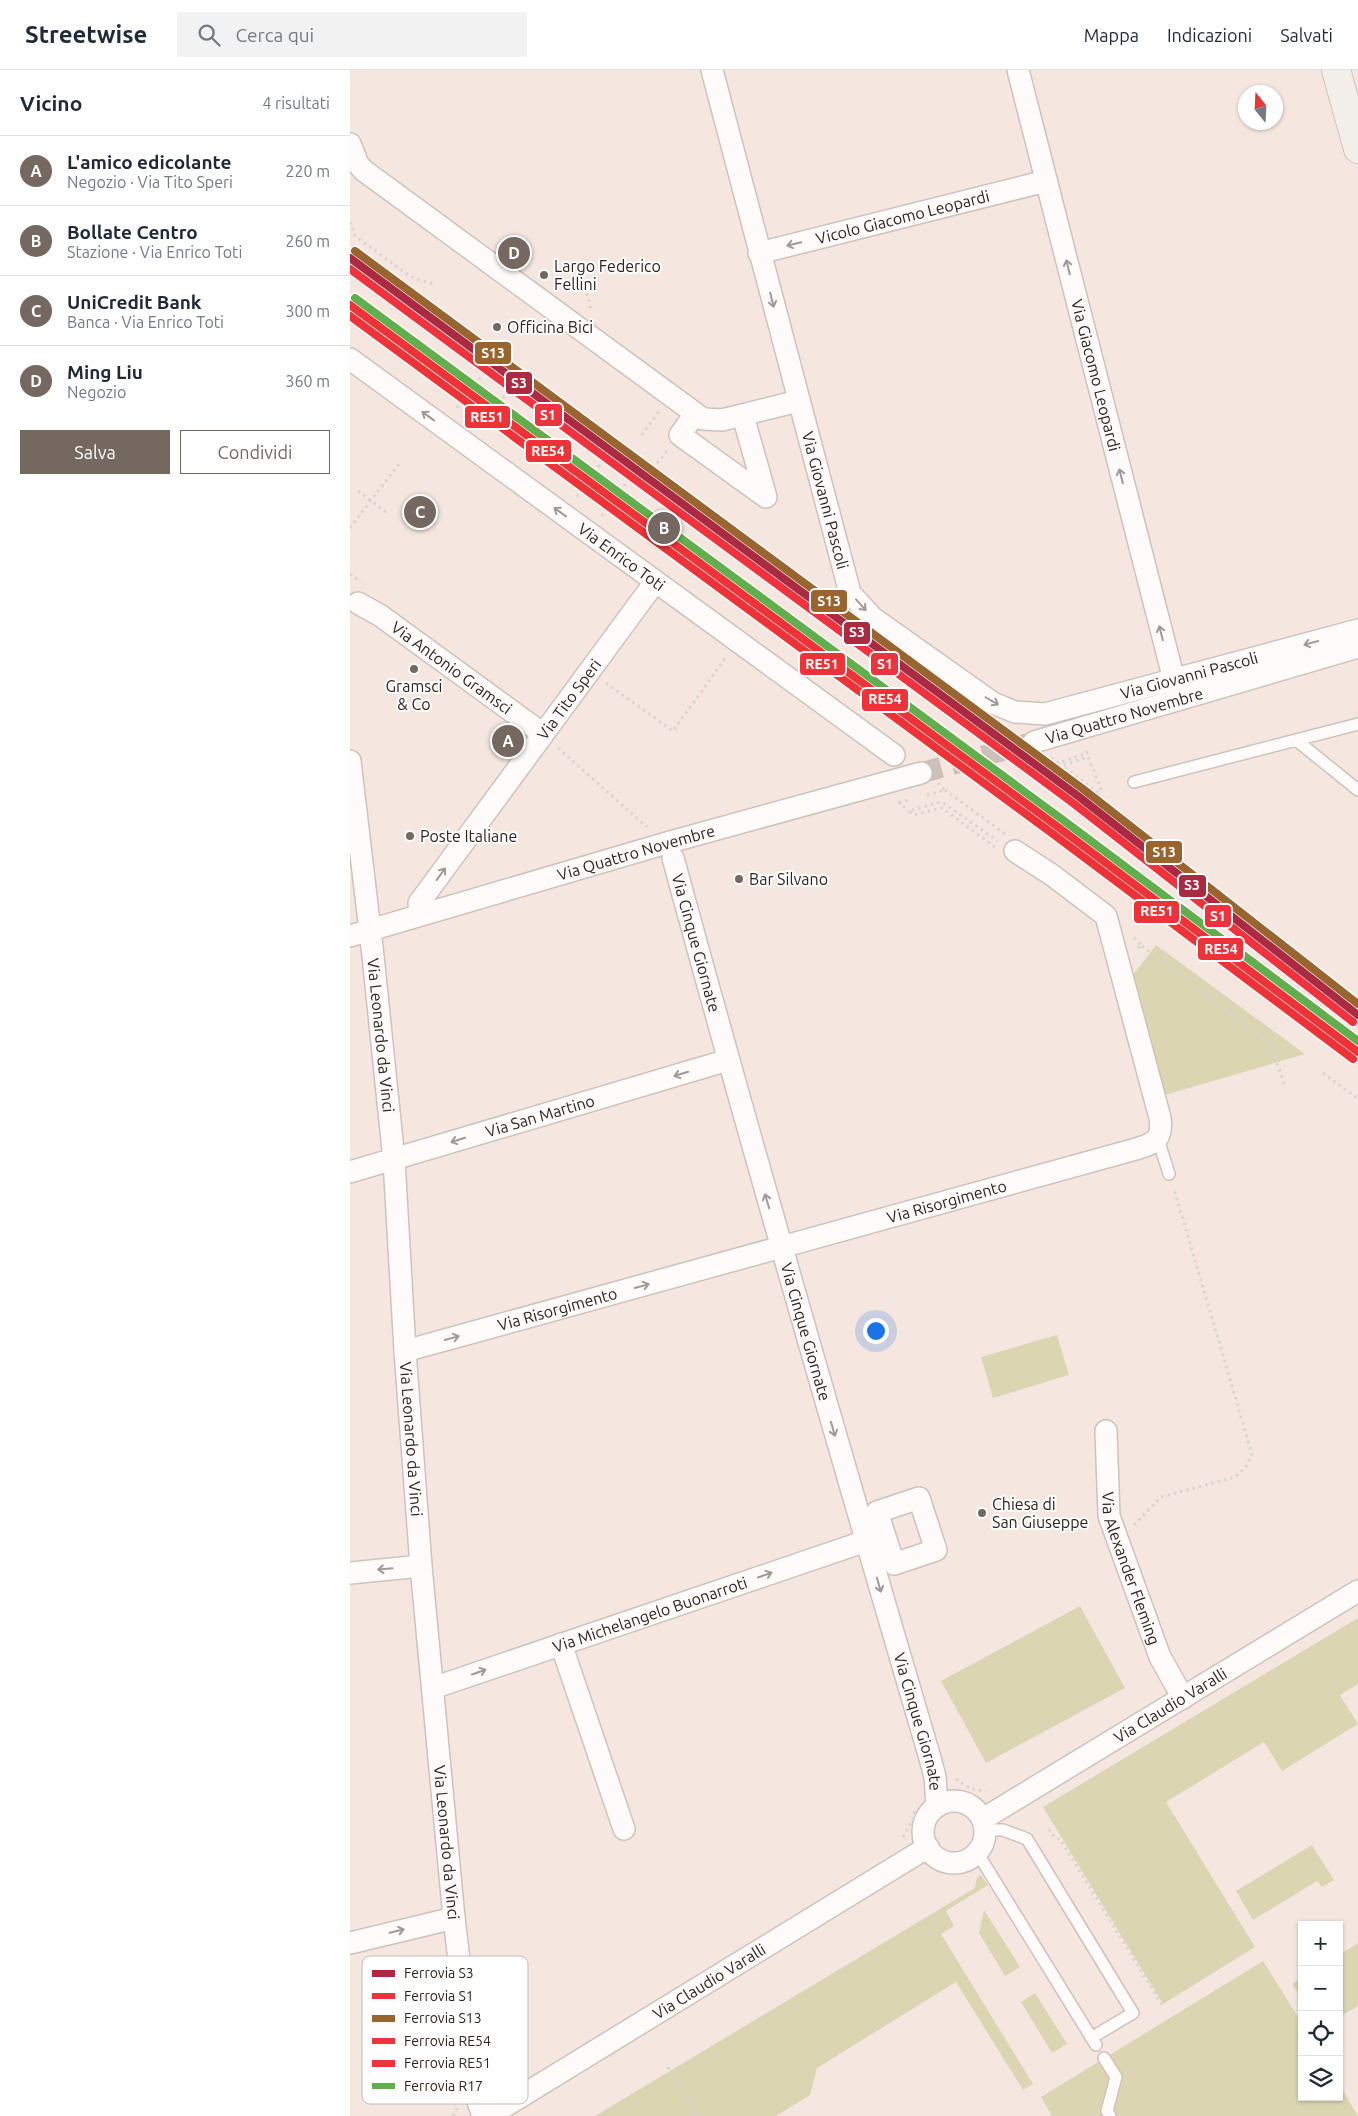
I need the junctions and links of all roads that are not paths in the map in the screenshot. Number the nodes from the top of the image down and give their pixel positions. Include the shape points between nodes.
1 (712, 70) edge
2 (1018, 70) edge
3 (1336, 70) edge
4 (1354, 116) edge
5 (350, 144) edge
6 (1358, 149) edge
7 (1046, 181) junction
8 (759, 253) junction
9 (350, 359) edge
10 (798, 401) junction
11 (695, 414) junction
12 (743, 416) junction
13 (656, 582) junction
14 (355, 600) edge
15 (1358, 630) edge
16 (1358, 647) edge
17 (1174, 680) junction
18 (1353, 725) edge
19 (542, 734) junction
20 (1358, 735) edge
21 (1296, 740) junction
22 (1034, 742) tunnel mouth
23 (894, 755) dead end
24 (350, 767) edge
25 (921, 773) tunnel mouth
26 (1134, 782) dead end
27 (1358, 790) edge
28 (353, 810) edge
29 (1008, 840) road end
30 (673, 858) dead end
31 (420, 915) junction
32 (360, 933) edge
33 (728, 1060) junction
34 (1158, 1139) junction
35 (394, 1160) junction
36 (350, 1172) edge
37 (1169, 1174) road end
38 (782, 1248) junction
39 (405, 1351) junction
40 (1106, 1431) dead end
41 (866, 1541) junction
42 (421, 1566) junction
43 (350, 1573) edge
44 (1358, 1591) edge
45 (561, 1644) junction
46 (433, 1688) junction
47 (1183, 1698) junction
48 (937, 1806) junction
49 (984, 1824) junction
50 (624, 1829) dead end
51 (928, 1847) junction
52 (976, 1854) junction
53 (454, 1918) junction
54 (350, 1943) edge
55 (459, 1956) edge
56 (1104, 2058) dead end
57 (528, 2092) edge
58 (479, 2104) edge
59 (509, 2104) edge
60 (483, 2116) edge
61 (489, 2116) edge
62 (1110, 2116) edge

1 - 8 street, Via Giovanni Pascoli
2 - 7 street, Via Giacomo Leopardi
3 - 4 street
4 - 6 street
5 - 11 street via 363,170
7 -> 8 street, Vicolo Giacomo Leopardi
17 -> 7 street, Via Giacomo Leopardi
8 -> 10 street, Via Giovanni Pascoli
13 -> 9 street, Via Enrico Toti
10 - 12 street
10 -> 17 street, Via Giovanni Pascoli via 850,592 873,618 993,702 1015,712 1046,714
11 - 12 street via 712,421
11 - 12 street via 680,435 766,497
13 - 19 street, Via Tito Speri
13 - 23 street, Via Enrico Toti
14 - 19 street, Via Antonio Gramsci
15 -> 17 street, Via Giovanni Pascoli
16 - 22 street, Via Quattro Novembre
18 - 20 lane
18 - 21 lane
31 -> 19 street, Via Tito Speri via 419,903
21 - 26 lane
21 - 27 lane
24 - 28 street, Via Leonardo da Vinci
25 - 31 street, Via Quattro Novembre
28 - 32 street, Via Leonardo da Vinci
29 - 34 street via 1106,916 1160,1118 1162,1128
30 - 33 street, Via Cinque Giornate
31 - 32 street, Via Quattro Novembre
32 - 35 street, Via Leonardo da Vinci
33 -> 35 street, Via San Martino
38 -> 33 street, Via Cinque Giornate
34 - 37 lane
34 - 38 street, Via Risorgimento via 1136,1149
35 - 36 street, Via San Martino
35 - 39 street, Via Leonardo da Vinci
39 -> 38 street, Via Risorgimento
38 -> 41 street, Via Cinque Giornate
39 - 42 street, Via Leonardo da Vinci
40 - 47 street, Via Alexander Fleming via 1109,1516 1160,1657
45 -> 41 street, Via Michelangelo Buonarroti
41 -> 48 street, Via Cinque Giornate via 930,1758
42 -> 43 street
42 - 46 street, Via Leonardo da Vinci
44 - 47 street, Via Claudio Varalli
46 -> 45 street, Via Michelangelo Buonarroti
45 - 50 street
46 - 53 street, Via Leonardo da Vinci
47 - 49 street, Via Claudio Varalli
48 - 49 street via 958,1801 968,1804 977,1810
48 - 51 street via 924,1825
49 - 52 street via 982,1845
49 - 52 lane via 1026,1839 1133,2013 1094,2042
51 - 52 street via 933,1855 950,1862 965,1861
51 - 57 street, Via Claudio Varalli
54 -> 53 street
53 - 55 street, Via Leonardo da Vinci
56 - 62 lane via 1116,2077 1107,2111
58 - 60 street, Via Leonardo da Vinci
59 - 61 street, Via Claudio Varalli

